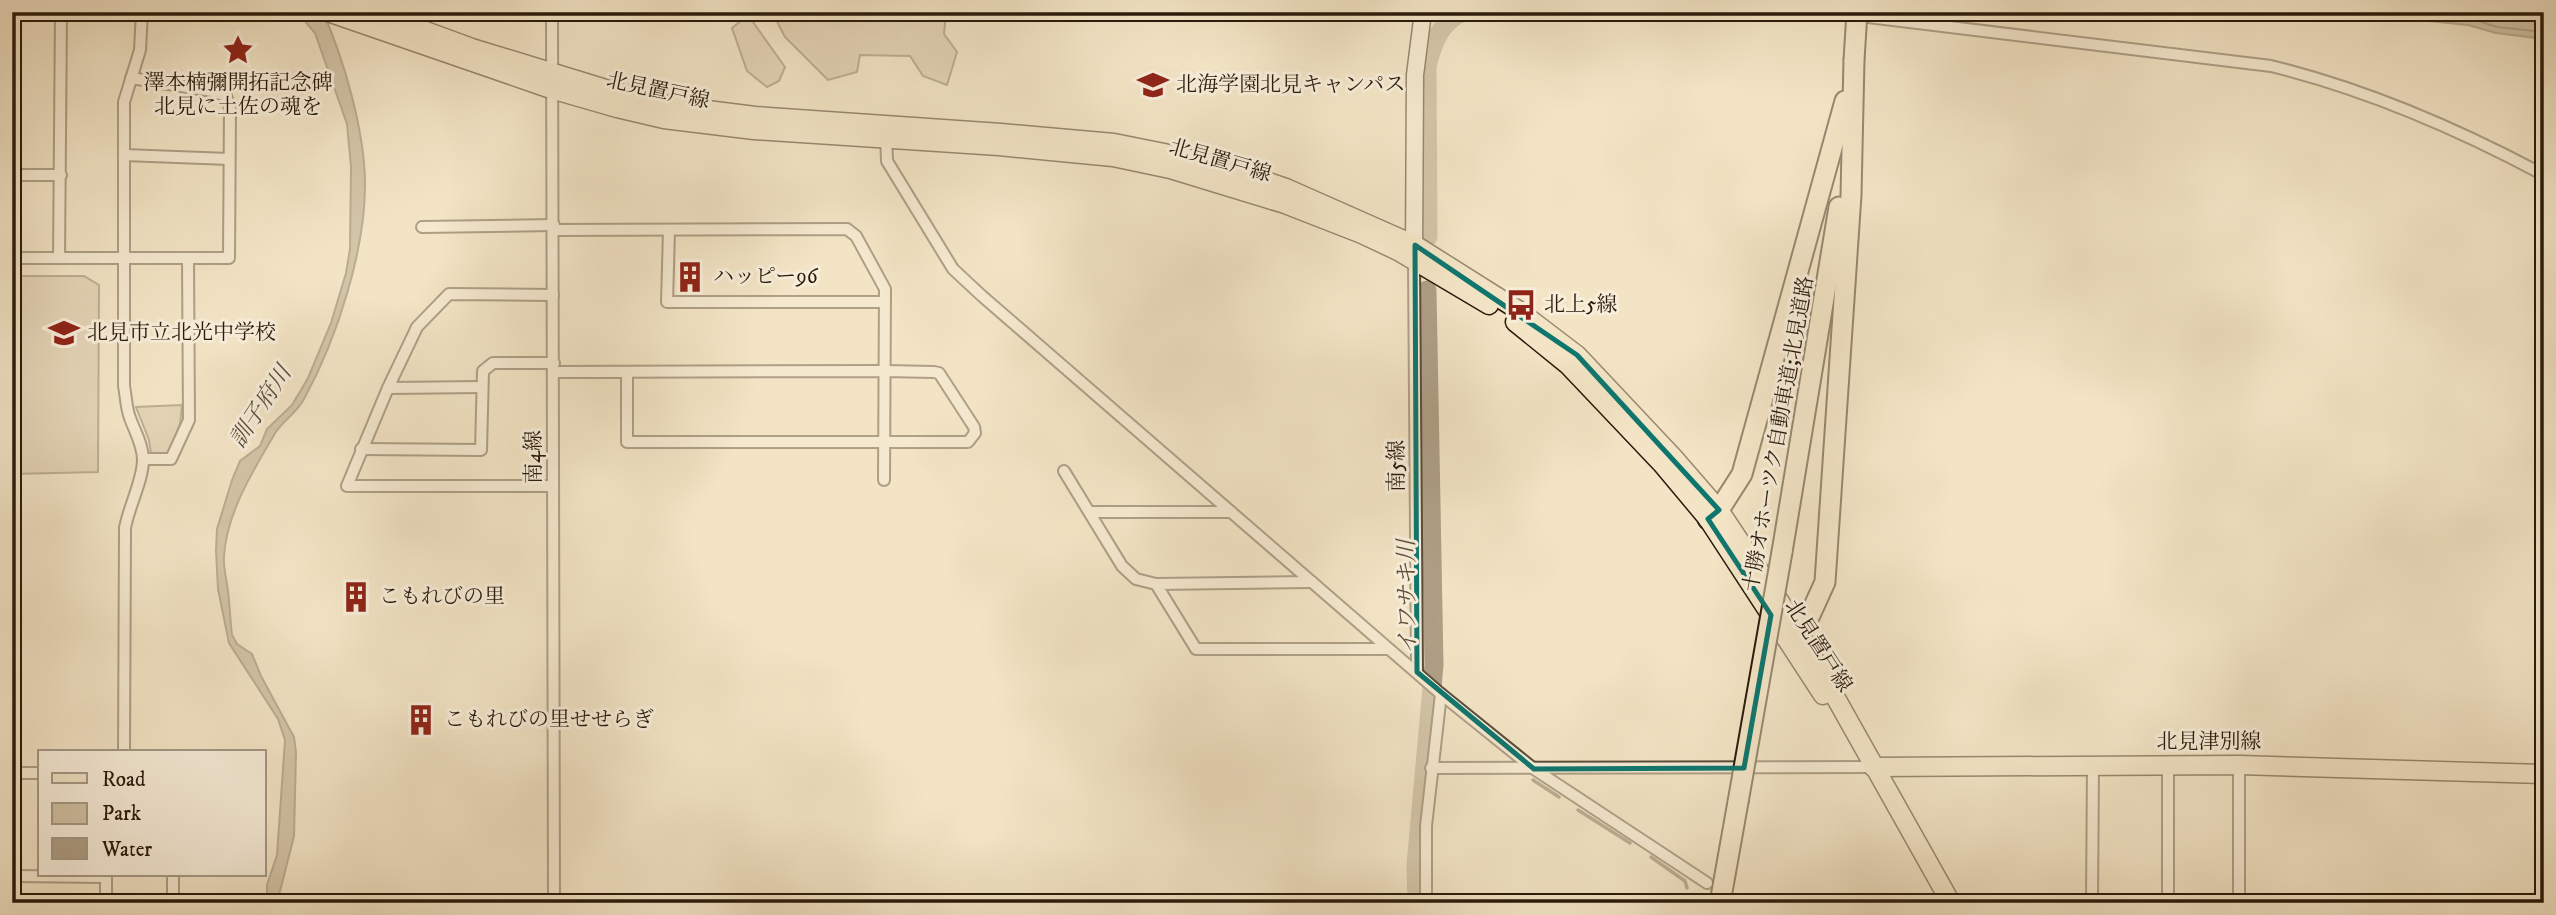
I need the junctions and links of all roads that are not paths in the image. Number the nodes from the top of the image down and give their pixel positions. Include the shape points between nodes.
1 (61, 12) edge
2 (142, 12) edge
3 (328, 12) edge
4 (552, 12) edge
5 (1423, 12) edge
6 (1827, 12) edge
7 (1857, 12) edge
8 (366, 18) edge
9 (1854, 60) junction
10 (131, 78) junction
11 (552, 81) junction
12 (886, 132) junction
13 (124, 155) junction
14 (229, 159) junction
15 (12, 175) edge
16 (61, 175) junction
17 (2544, 175) edge
18 (422, 227) dead end
19 (554, 228) junction
20 (669, 231) junction
21 (1414, 253) junction
22 (12, 258) edge
23 (59, 258) junction
24 (122, 258) junction
25 (188, 258) junction
26 (554, 295) junction
27 (885, 302) junction
28 (554, 368) junction
29 (885, 371) junction
30 (626, 372) junction
31 (482, 387) junction
32 (388, 388) junction
33 (885, 442) junction
34 (361, 449) junction
35 (143, 459) junction
36 (1064, 471) dead end
37 (884, 480) dead end
38 (553, 486) junction
39 (1091, 512) junction
40 (1231, 512) junction
41 (1713, 514) junction
42 (1312, 582) junction
43 (1156, 584) junction
44 (1785, 622) junction
45 (1388, 649) junction
46 (1417, 672) junction
47 (1435, 689) junction
48 (124, 750) edge
49 (2093, 764) junction
50 (2168, 764) junction
51 (2239, 765) junction
52 (1873, 767) junction
53 (1431, 768) junction
54 (1534, 769) junction
55 (12, 773) edge
56 (38, 773) edge
57 (2544, 775) edge
58 (12, 876) edge
59 (38, 876) edge
60 (90, 876) edge
61 (173, 876) edge
62 (1707, 883) tunnel mouth
63 (106, 903) edge
64 (173, 903) edge
65 (554, 903) edge
66 (1426, 903) edge
67 (1722, 903) edge
68 (1951, 903) edge
69 (2092, 903) edge
70 (2168, 903) edge
71 (2239, 903) edge

1 - 16 street
2 - 10 street
3 - 8 main road, 北見置戸線
4 - 11 street, 南4線
5 - 21 street via 1415,75
6 - 17 street via 2271,66 2314,76 2451,129
7 - 9 highway, 十勝オホーツク自動車道;北見道路, bridge
8 - 11 main road, 北見置戸線
9 - 41 highway via 1742,474
9 - 44 highway via 1851,194 1825,582 1810,615
9 - 67 highway, 十勝オホーツク自動車道;北見道路, bridge via 1842,192
10 - 13 street via 124,102
10 - 14 street via 226,96
11 - 12 main road, 北見置戸線 via 680,107
11 - 19 street, 南4線
12 - 21 main road, 北見置戸線 via 1113,157 1170,169 1285,204
12 - 40 street via 887,161 953,269
13 - 14 street
13 - 24 street
14 - 25 street via 229,258
15 - 16 street
16 - 23 street
18 - 19 street
19 - 20 street
19 - 26 street, 南4線
20 - 27 street via 848,229 885,289
20 - 27 street via 667,302
21 - 41 main road, 北見置戸線 via 1511,318 1568,365
21 - 46 street, 南5線
22 - 23 street
23 - 24 street
24 - 25 street
24 - 35 street via 124,386
25 - 35 street via 189,420 171,459
26 - 28 street, 南4線
26 - 32 street via 449,294 417,327
27 - 29 street
28 - 30 street
28 - 31 street via 493,363 483,370
28 - 38 street, 南4線
29 - 30 street
29 - 33 street
29 - 33 street via 939,373 975,433 968,442
30 - 33 street via 627,442
31 - 32 street
31 - 34 street via 481,450
32 - 34 street
33 - 37 street
34 - 38 street via 347,486
35 - 48 street via 125,528
36 - 39 street
38 - 65 street, 南4線
39 - 40 street
39 - 43 street via 1122,566 1136,579
40 - 42 street
41 - 44 main road, 北見置戸線
42 - 43 street
42 - 45 street
43 - 45 street via 1196,649
44 - 52 main road, 北見置戸線
45 - 46 street
46 - 47 street
47 - 53 street
47 - 54 street
49 - 50 main road, 北見津別線
49 - 52 main road, 北見津別線
49 - 69 street
50 - 51 main road, 北見津別線
50 - 70 street
51 - 57 main road, 北見津別線
51 - 71 street
52 - 54 street
52 - 68 main road, 北見置戸線
53 - 54 street
53 - 66 street
54 - 62 street
55 - 56 street
58 - 59 street
60 - 63 street via 106,877
61 - 64 street

